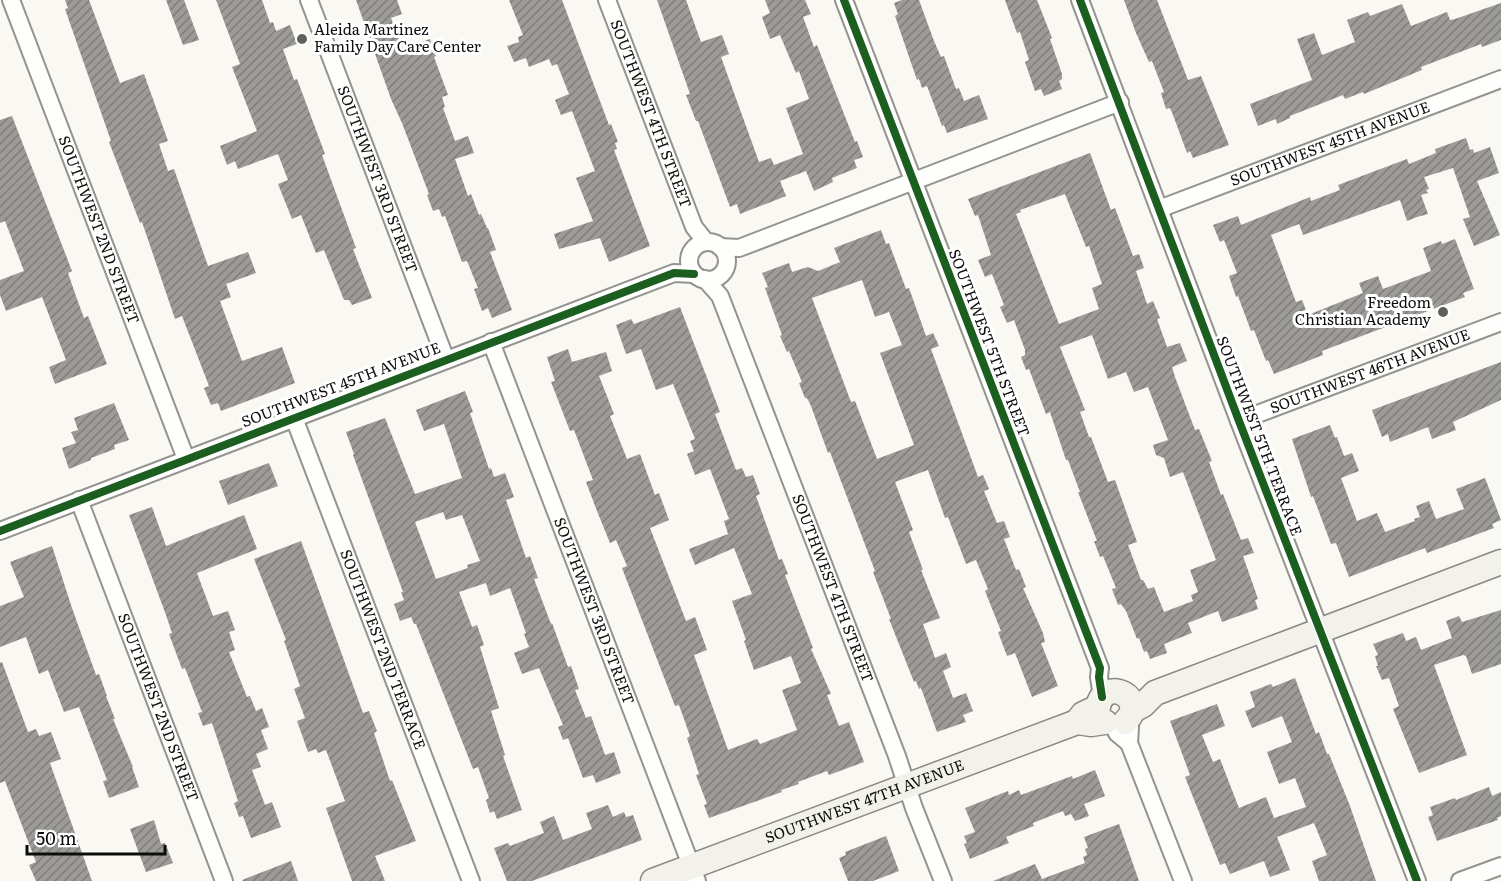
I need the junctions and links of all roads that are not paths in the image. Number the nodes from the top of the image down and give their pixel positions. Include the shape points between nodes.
1 (11, 0) edge
2 (309, 0) edge
3 (607, 0) edge
4 (844, 0) edge
5 (1080, 0) edge
6 (1501, 79) edge
7 (1120, 102) junction
8 (913, 181) junction
9 (1159, 209) junction
10 (740, 248) junction
11 (701, 258) junction
12 (724, 268) junction
13 (720, 296) junction
14 (1501, 322) edge
15 (491, 342) junction
16 (446, 360) junction
17 (294, 418) junction
18 (1239, 422) junction
19 (186, 459) junction
20 (79, 500) junction
21 (0, 531) edge
22 (1501, 562) edge
23 (1319, 630) junction
24 (1115, 708) junction
25 (907, 785) junction
26 (1501, 866) edge
27 (694, 874) edge
28 (224, 881) edge
29 (471, 881) edge
30 (654, 881) edge
31 (943, 881) edge
32 (1183, 881) edge
33 (1418, 881) edge
34 (1460, 881) edge

1 - 19 street, SOUTHWEST 2ND STREET
2 - 16 street, SOUTHWEST 3RD STREET
3 - 11 street, SOUTHWEST 4TH STREET via 694,227
4 - 8 street, SOUTHWEST 5TH STREET
5 - 7 street, SOUTHWEST 5TH TERRACE
6 - 9 street, SOUTHWEST 45TH AVENUE
7 - 8 street, SOUTHWEST 45TH AVENUE
7 - 9 street, SOUTHWEST 5TH TERRACE
8 - 10 street, SOUTHWEST 45TH AVENUE
8 - 24 street, SOUTHWEST 5TH STREET via 1100,668 1108,674
9 - 18 street, SOUTHWEST 5TH TERRACE
10 - 11 street, SOUTHWEST 45TH AVENUE
10 - 12 street, SOUTHWEST 45TH AVENUE
11 - 12 street via 718,277
11 - 12 street via 725,254
11 - 13 street, SOUTHWEST 4TH STREET
11 - 15 street, SOUTHWEST 45TH AVENUE via 674,273
12 - 13 street, SOUTHWEST 4TH STREET
13 - 25 street, SOUTHWEST 4TH STREET
14 - 18 street, SOUTHWEST 46TH AVENUE
15 - 16 street, SOUTHWEST 45TH AVENUE
15 - 27 street, SOUTHWEST 3RD STREET
16 - 17 street, SOUTHWEST 45TH AVENUE
17 - 19 street, SOUTHWEST 45TH AVENUE
17 - 29 street, SOUTHWEST 2ND TERRACE
18 - 23 street, SOUTHWEST 5TH TERRACE
19 - 20 street, SOUTHWEST 45TH AVENUE
20 - 21 street, SOUTHWEST 45TH AVENUE
20 - 28 street, SOUTHWEST 2ND STREET
22 - 23 street, SOUTHWEST 47TH AVENUE
23 - 24 street, SOUTHWEST 47TH AVENUE via 1155,693 1147,691
23 - 33 street, SOUTHWEST 5TH TERRACE
24 - 25 street, SOUTHWEST 47TH AVENUE via 1084,724 1077,722
24 - 32 street, SOUTHWEST 5TH STREET via 1117,733 1129,743
25 - 27 street, SOUTHWEST 47TH AVENUE
25 - 31 street, SOUTHWEST 4TH STREET
26 - 34 street
27 - 30 street, SOUTHWEST 47TH AVENUE

